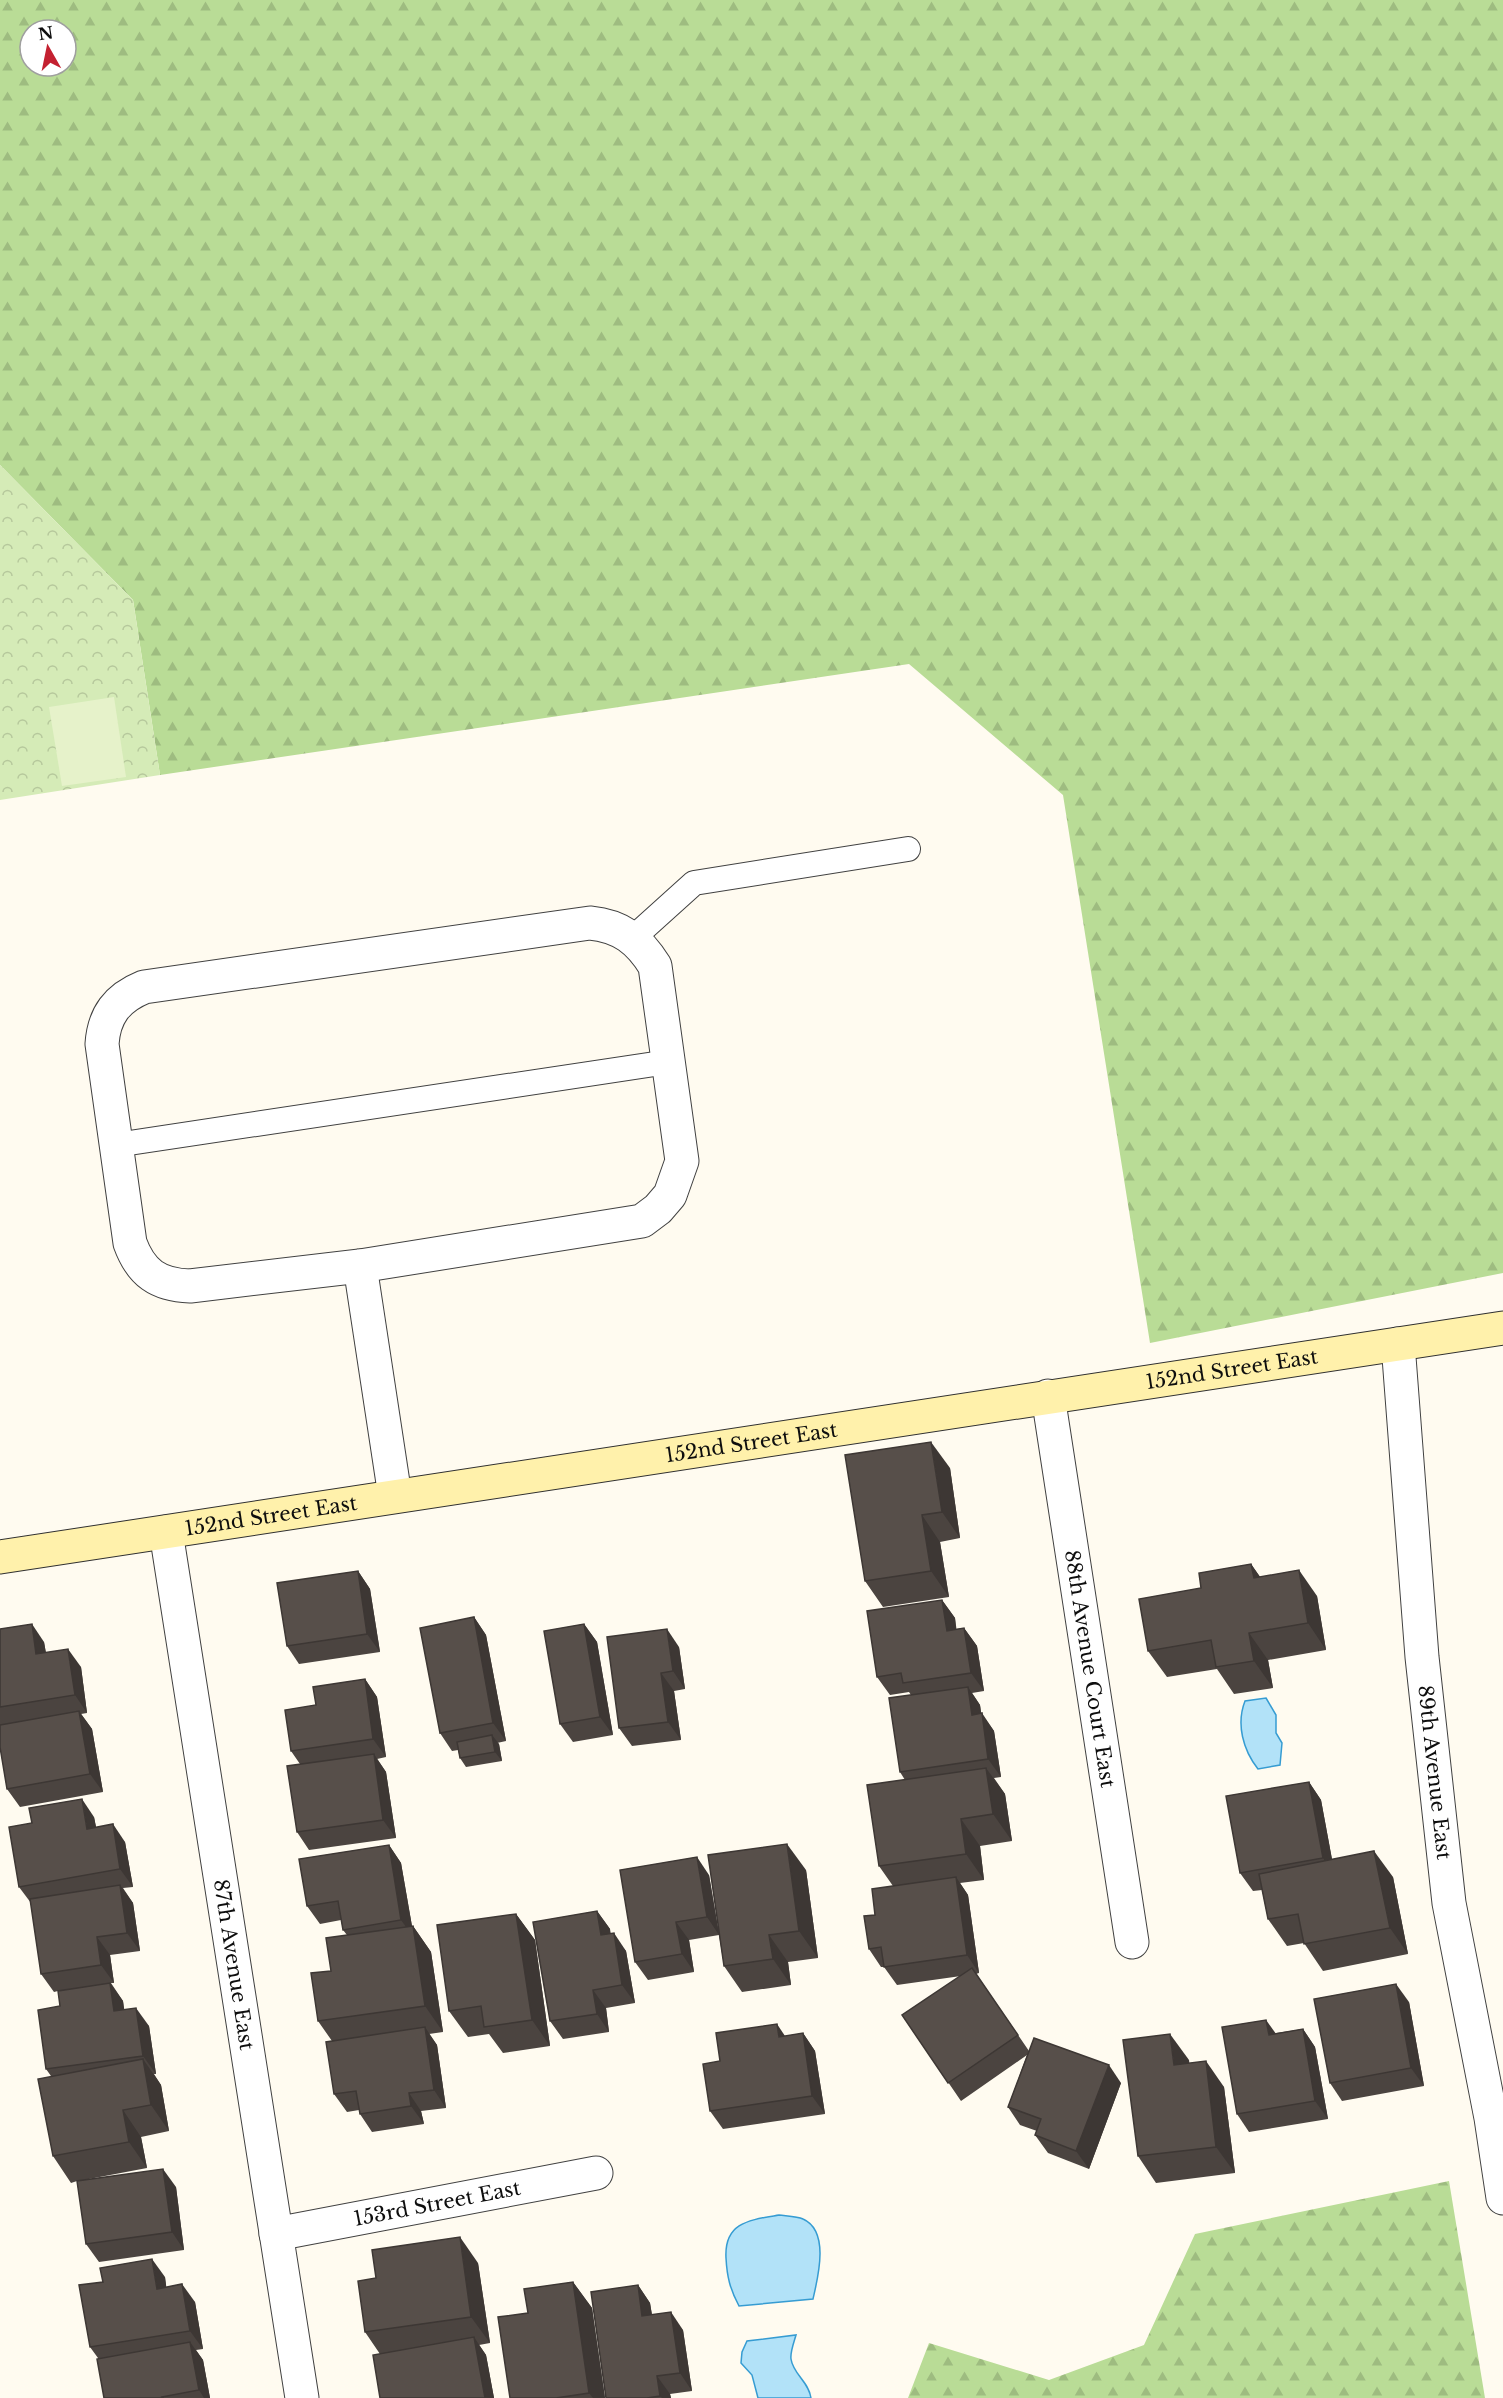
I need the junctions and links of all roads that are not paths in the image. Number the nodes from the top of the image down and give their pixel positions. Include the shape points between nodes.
1 (908, 849) dead end
2 (633, 938) junction
3 (668, 1062) junction
4 (116, 1145) junction
5 (360, 1266) junction
6 (1503, 1328) edge
7 (1398, 1344) junction
8 (1048, 1396) junction
9 (395, 1496) junction
10 (166, 1532) junction
11 (0, 1557) edge
12 (1132, 1942) dead end
13 (596, 2173) dead end
14 (1503, 2198) edge
15 (276, 2234) junction
16 (302, 2398) edge

1 - 2 lane via 694,883
2 - 3 street via 655,966
2 - 4 street via 606,925 591,923 144,987 130,993 108,1014 103,1029
3 - 4 lane
3 - 5 street via 682,1161 669,1195 642,1221
4 - 5 street via 130,1243 136,1261 160,1280 174,1286 190,1286
5 - 9 street
6 - 7 street, 152nd Street East
7 - 8 street, 152nd Street East
7 - 14 street, 89th Avenue East via 1422,1657 1449,1903
8 - 9 street, 152nd Street East
8 - 12 street, 88th Avenue Court East
9 - 10 street, 152nd Street East
10 - 11 street, 152nd Street East
10 - 15 street, 87th Avenue East
13 - 15 street, 153rd Street East
15 - 16 street, 87th Avenue East

